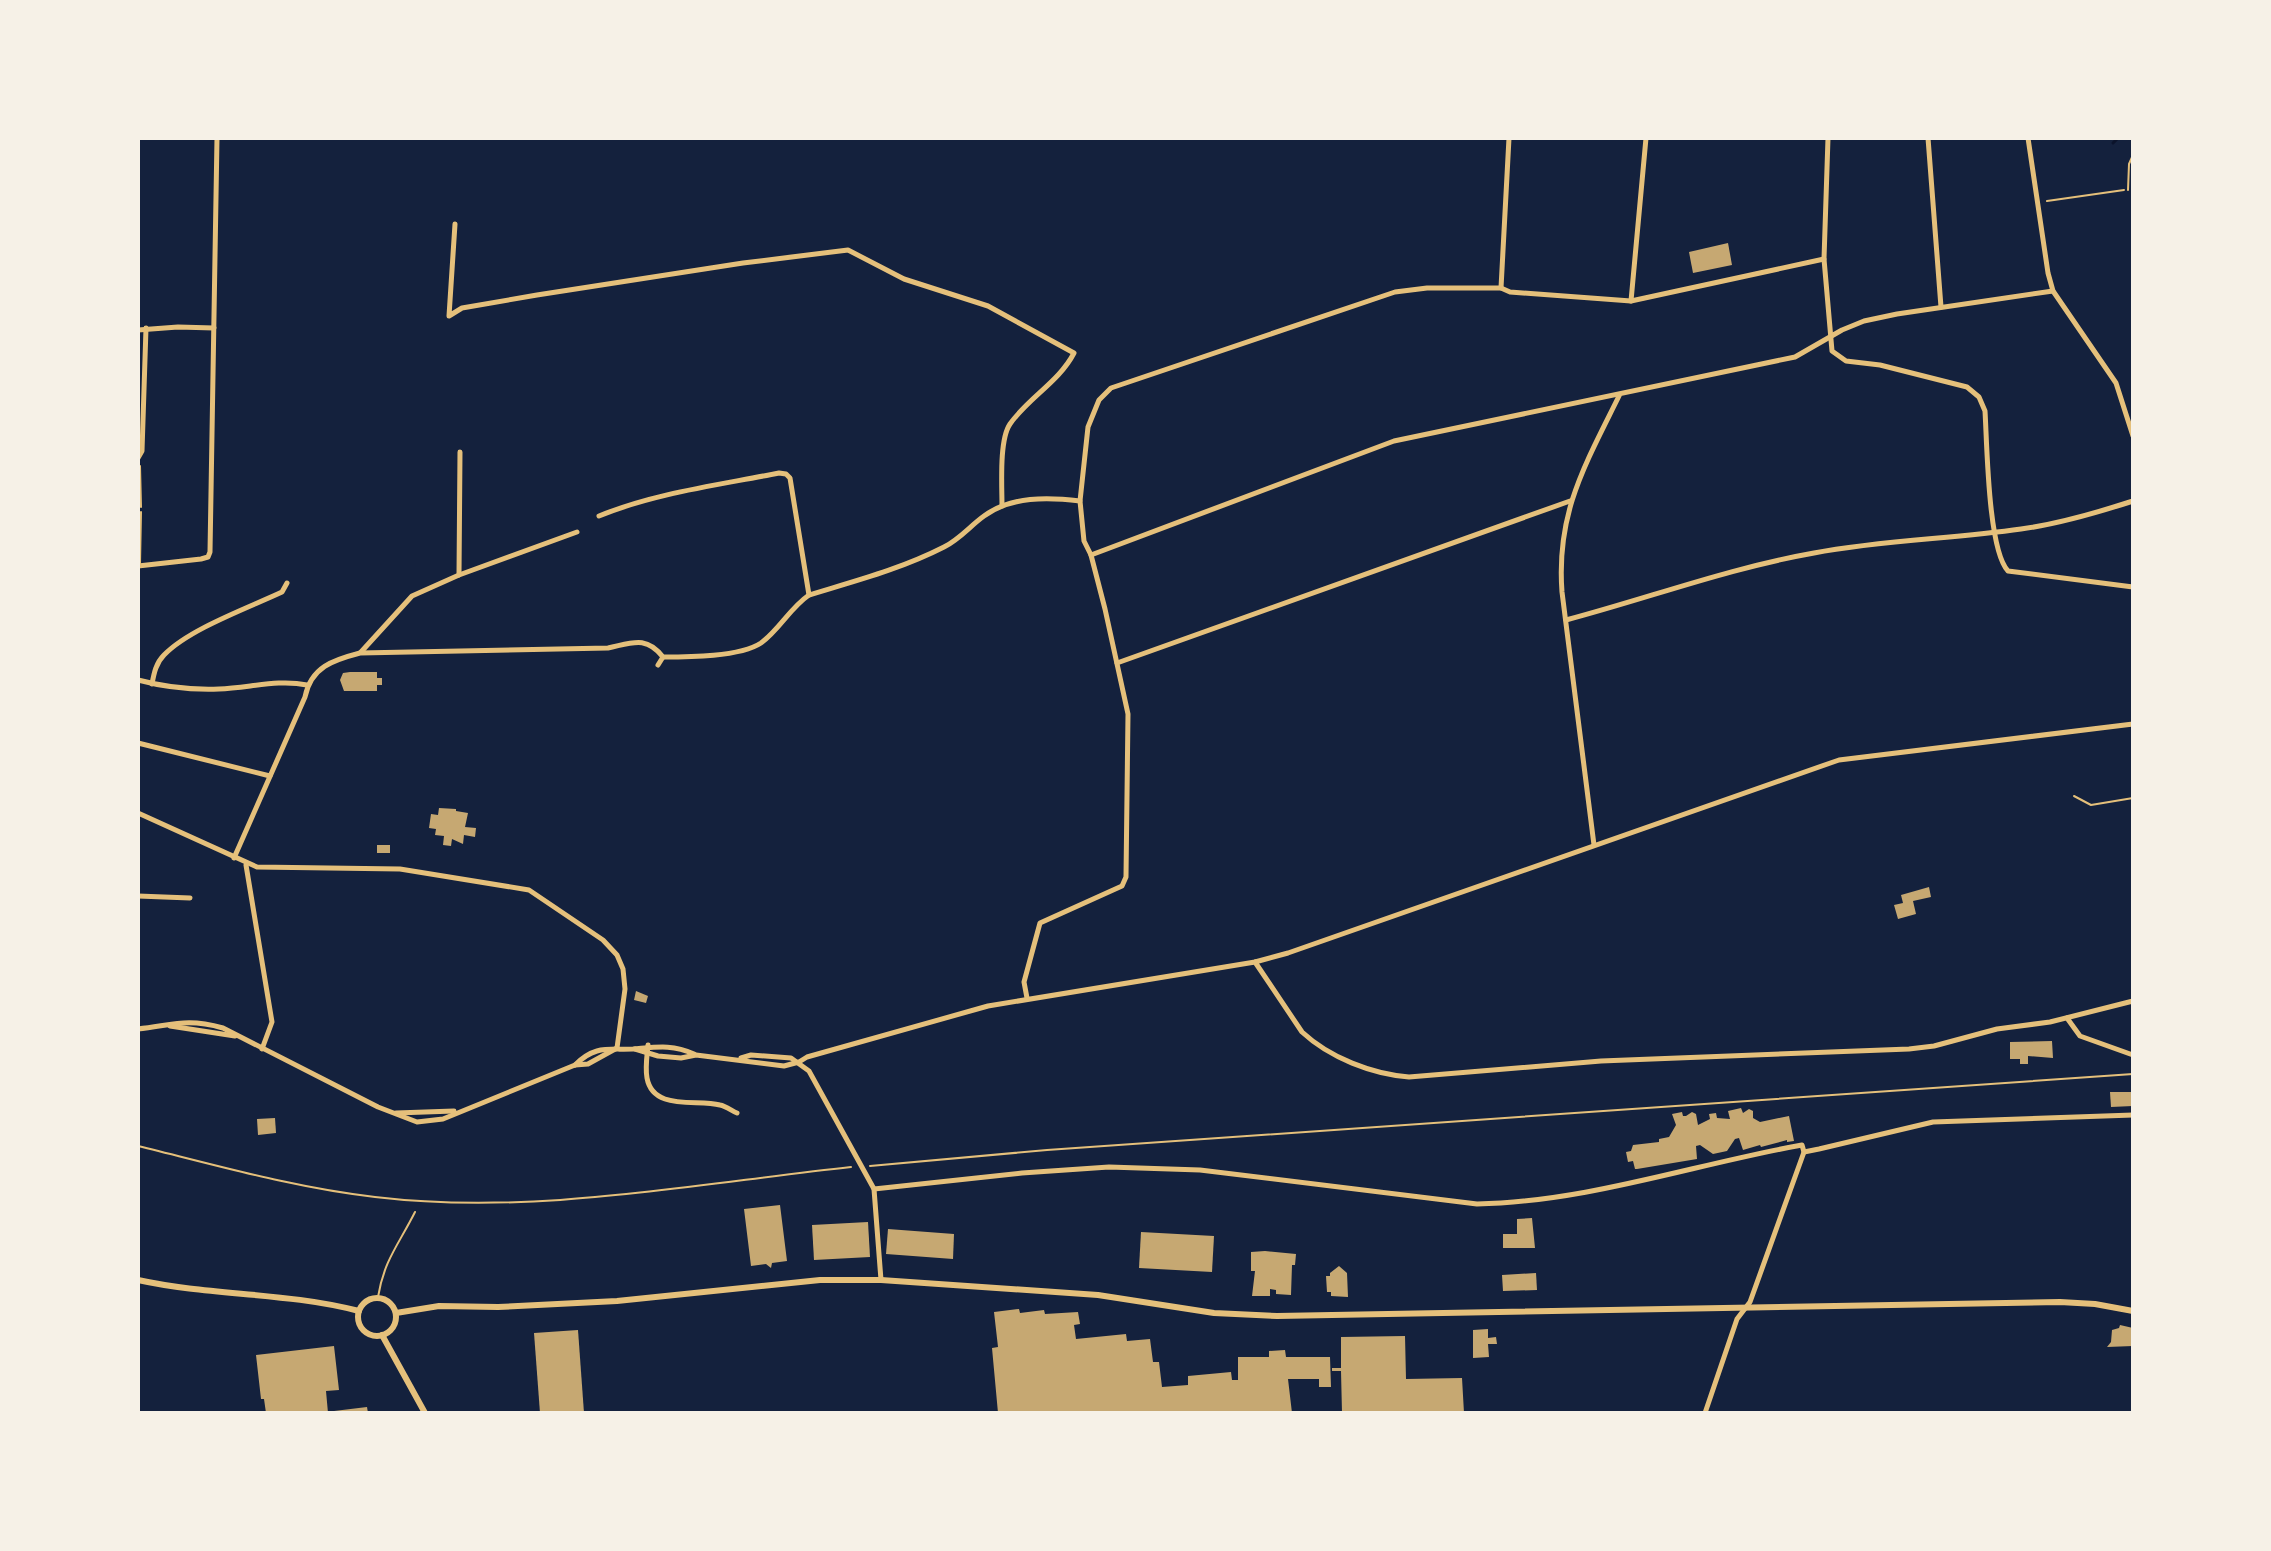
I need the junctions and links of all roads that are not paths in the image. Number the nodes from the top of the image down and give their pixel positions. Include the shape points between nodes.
1 (217, 138) edge
2 (1509, 138) edge
3 (1646, 138) edge
4 (1828, 138) edge
5 (1928, 138) edge
6 (2028, 138) edge
7 (2133, 155) edge
8 (2128, 190) road end
9 (455, 224) dead end
10 (1824, 259) junction
11 (1501, 288) junction
12 (2053, 291) junction
13 (1631, 301) junction
14 (1941, 307) junction
15 (146, 328) junction
16 (214, 328) junction
17 (138, 330) edge
18 (1829, 338) junction
19 (1619, 395) junction
20 (2133, 436) edge
21 (460, 452) dead end
22 (139, 458) edge
23 (1080, 501) junction
24 (1570, 501) junction
25 (2133, 501) edge
26 (1002, 506) junction
27 (141, 512) road end
28 (599, 516) dead end
29 (577, 532) dead end
30 (1994, 533) junction
31 (1091, 555) junction
32 (139, 566) edge
33 (459, 575) junction
34 (287, 583) dead end
35 (2133, 587) edge
36 (809, 595) junction
37 (1566, 620) junction
38 (360, 653) junction
39 (663, 657) junction
40 (1117, 663) junction
41 (658, 665) dead end
42 (138, 680) edge
43 (152, 684) junction
44 (307, 685) junction
45 (2133, 724) edge
46 (138, 743) edge
47 (270, 776) junction
48 (138, 813) edge
49 (1594, 845) junction
50 (234, 858) junction
51 (246, 865) junction
52 (138, 896) edge
53 (190, 898) dead end
54 (1255, 962) junction
55 (1027, 999) junction
56 (2133, 1001) edge
57 (2067, 1018) junction
58 (138, 1029) edge
59 (648, 1045) junction
60 (617, 1048) junction
61 (262, 1049) junction
62 (635, 1049) junction
63 (648, 1054) junction
64 (696, 1055) junction
65 (2133, 1055) edge
66 (799, 1062) junction
67 (737, 1113) dead end
68 (2133, 1115) edge
69 (1804, 1152) junction
70 (874, 1189) junction
71 (415, 1212) dead end
72 (138, 1280) edge
73 (881, 1280) junction
74 (378, 1297) junction
75 (1745, 1308) junction
76 (359, 1311) junction
77 (2133, 1311) edge
78 (396, 1313) junction
79 (382, 1335) junction
80 (425, 1413) edge
81 (1705, 1413) edge

1 - 16 street
2 - 11 street
3 - 13 street
4 - 10 street
5 - 14 street
6 - 12 street
7 - 8 lane
9 - 26 street via 449,316 462,308 537,295 848,250 904,279 988,306 1074,353 1008,426
10 - 13 street
10 - 18 street
11 - 13 street
11 - 23 street via 1395,292 1111,388 1099,400 1088,427
12 - 14 street
12 - 20 street via 2116,383
14 - 18 street via 1864,321
15 - 16 street
15 - 17 street
15 - 22 street
16 - 32 street via 210,552 201,559
18 - 19 street via 1795,357
18 - 30 street via 1832,351 1846,361 1960,384 1979,397 1985,411
19 - 24 street
19 - 31 street via 1394,441
21 - 33 street
23 - 26 street via 1040,498
23 - 31 street via 1084,541
24 - 37 street via 1561,551
24 - 40 street
25 - 30 street via 2057,523
26 - 36 street via 932,553
27 - 32 lane
28 - 36 street via 703,488 786,474
29 - 33 street
30 - 35 street via 2003,565 2013,573
30 - 37 street via 1812,553
31 - 40 street
33 - 38 street via 412,596
34 - 43 street via 282,592 183,640 163,656
36 - 39 street via 753,647
37 - 49 street
38 - 39 street via 608,648 644,641
38 - 44 street via 332,660
39 - 41 street
40 - 55 street via 1128,714 1126,877 1122,886 1040,923 1024,982
42 - 43 street
43 - 44 street via 194,689 287,681
44 - 47 street
45 - 49 street via 1839,760
46 - 47 street
47 - 50 street
48 - 50 street
49 - 54 street
50 - 51 street
51 - 60 street via 400,869 529,890 617,955 625,989
51 - 61 street via 272,1022
52 - 53 street
54 - 55 street
54 - 57 street via 1310,1040 1384,1075 1409,1077 1601,1061 1909,1049
55 - 66 street
56 - 57 street
57 - 65 street via 2080,1036
58 - 61 street via 168,1025 236,1036
59 - 62 street
59 - 63 street
59 - 64 street
60 - 61 street via 588,1064 428,1122 408,1120
60 - 62 street
62 - 63 street
63 - 64 street
63 - 67 street via 646,1076 658,1095 676,1102 720,1105
64 - 66 street via 784,1066
66 - 70 street via 809,1071
68 - 69 street via 1941,1121
69 - 70 street via 1802,1145 1508,1203 1477,1204 1200,1170 1109,1167
69 - 75 street
70 - 73 street
71 - 74 lane via 395,1244
72 - 76 street via 301,1298
73 - 75 street via 1098,1295 1214,1313 1277,1316
73 - 78 street via 820,1280 617,1301 439,1306
74 - 76 street
74 - 78 street via 390,1302
75 - 77 street via 2060,1302
75 - 81 street
76 - 79 street via 364,1331
78 - 79 street via 393,1328
79 - 80 street

